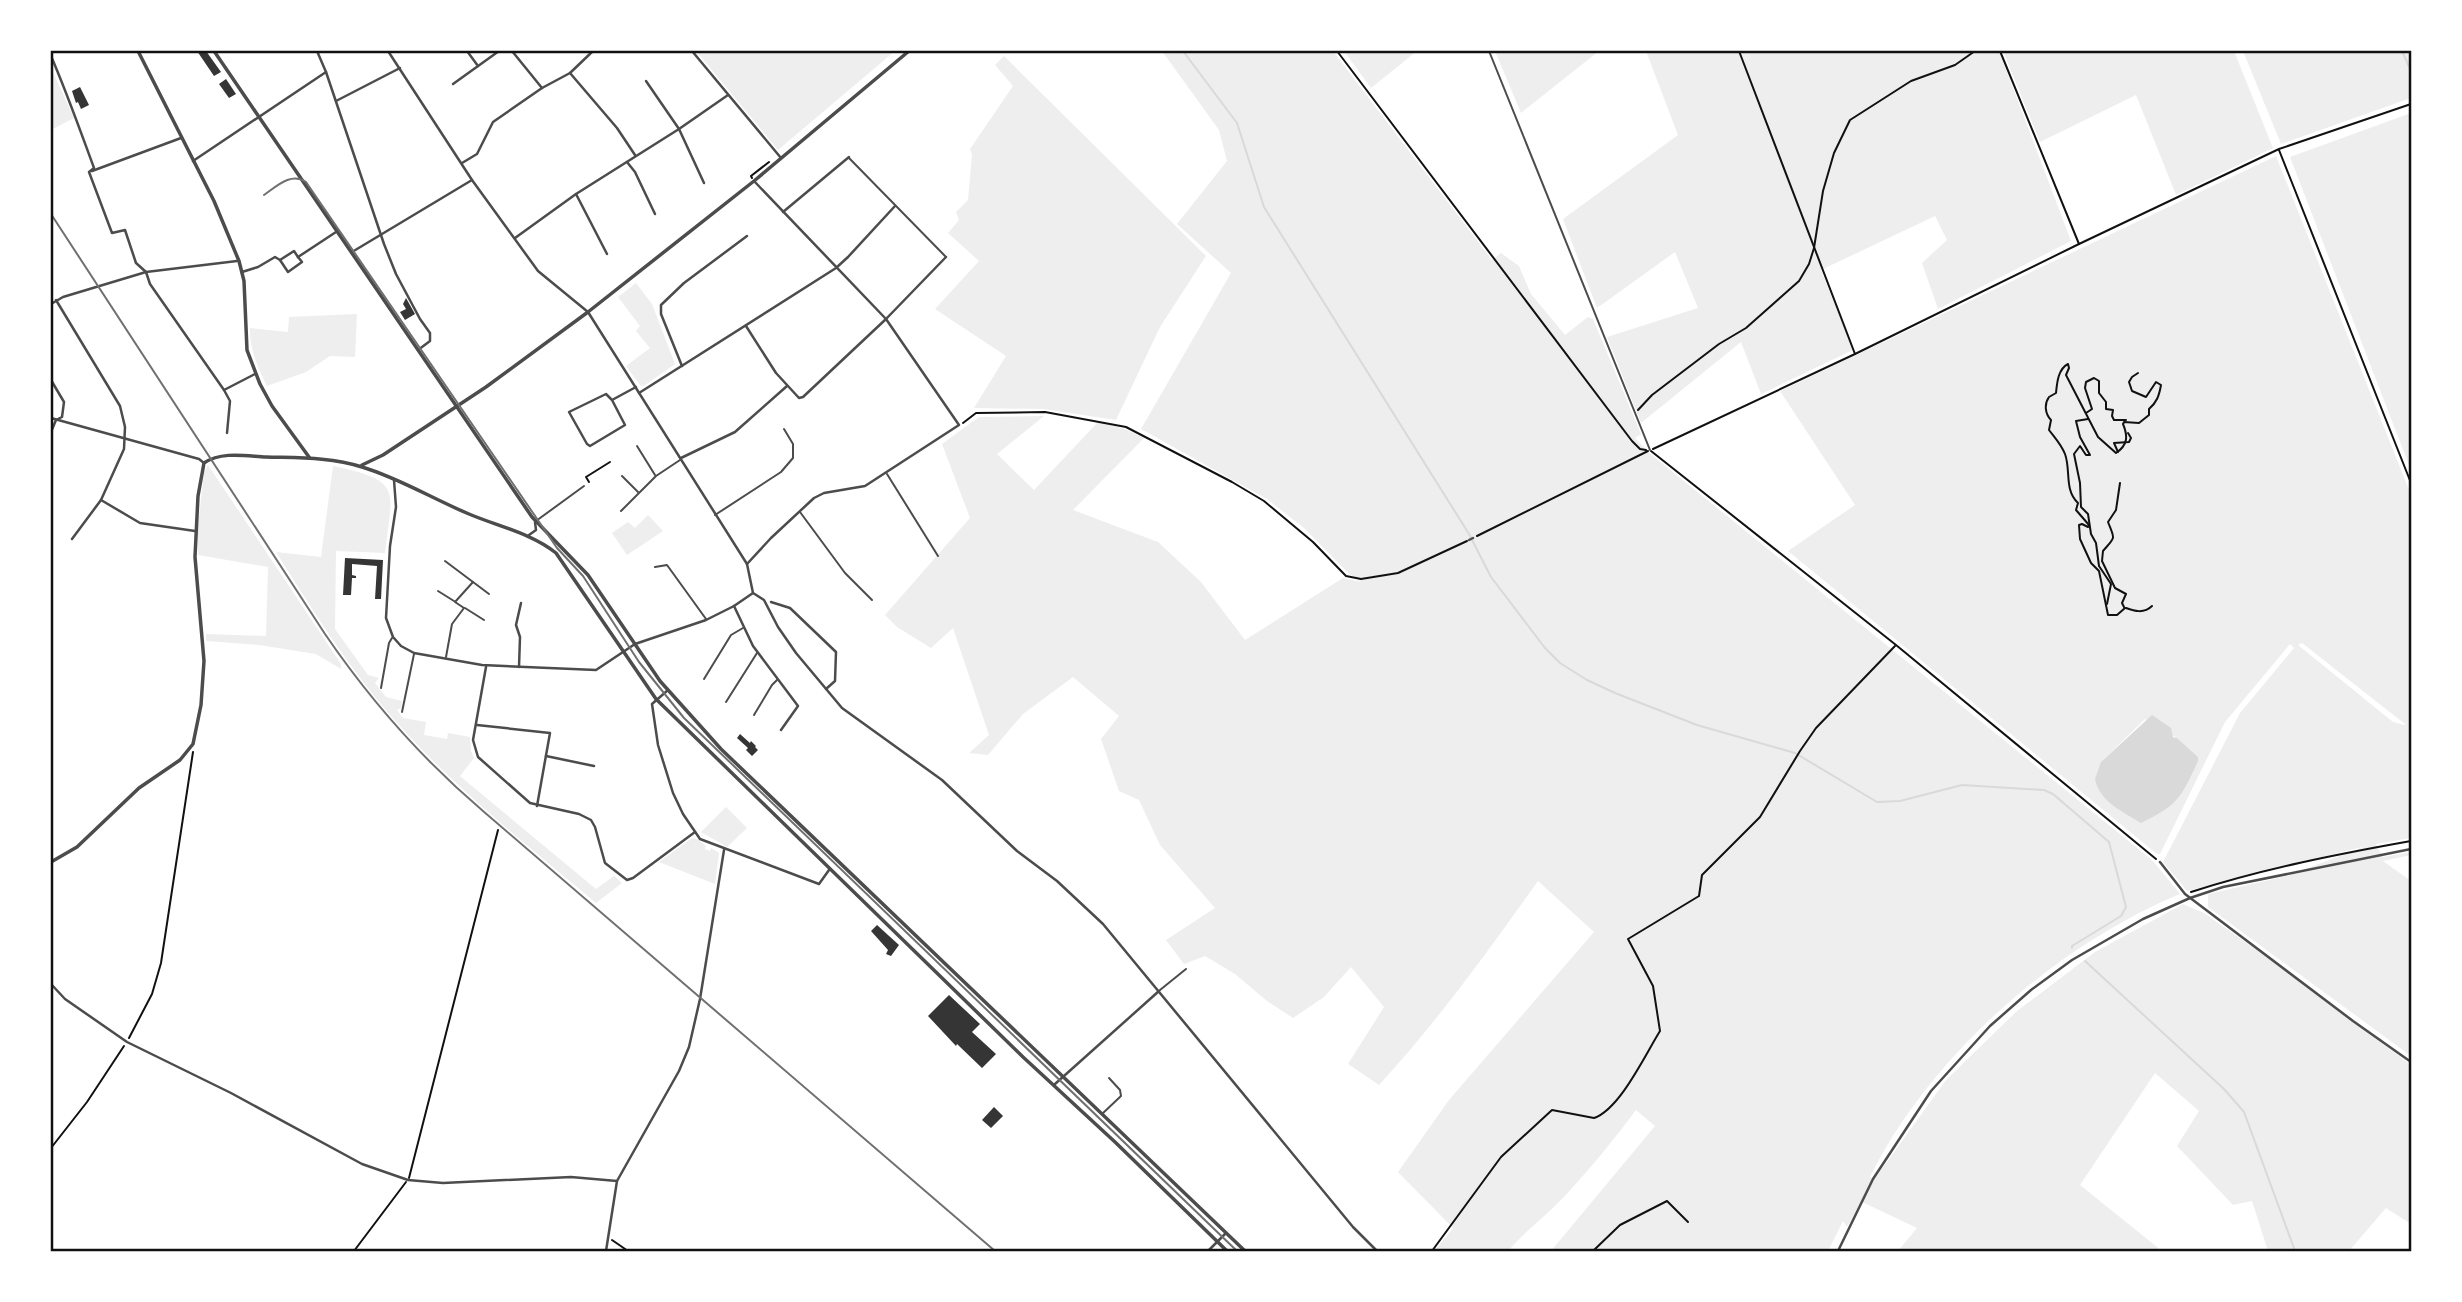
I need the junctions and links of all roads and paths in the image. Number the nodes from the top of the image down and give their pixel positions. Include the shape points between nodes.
1 (138, 51) edge
2 (214, 51) edge
3 (317, 51) edge
4 (388, 51) edge
5 (467, 51) edge
6 (499, 51) edge
7 (512, 51) edge
8 (593, 51) edge
9 (692, 51) edge
10 (909, 51) edge
11 (1337, 51) edge
12 (1489, 51) edge
13 (1739, 51) edge
14 (1975, 51) edge
15 (2000, 51) edge
16 (51, 55) edge
17 (478, 66) junction
18 (400, 68) junction
19 (326, 72) junction
20 (570, 73) junction
21 (646, 81) dead end
22 (453, 84) dead end
23 (542, 88) junction
24 (729, 95) junction
25 (336, 101) junction
26 (2411, 104) edge
27 (260, 116) junction
28 (679, 129) junction
29 (182, 137) junction
30 (2279, 149) junction
31 (635, 155) junction
32 (781, 158) junction
33 (849, 158) joint
34 (193, 161) junction
35 (626, 162) junction
36 (769, 162) dead end
37 (462, 163) junction
38 (89, 172) junction
39 (752, 179) junction
40 (472, 180) junction
41 (704, 183) dead end
42 (576, 194) junction
43 (895, 205) junction
44 (783, 212) junction
45 (655, 214) dead end
46 (337, 231) junction
47 (380, 233) junction
48 (747, 236) dead end
49 (515, 238) junction
50 (2079, 244) junction
51 (1814, 248) junction
52 (351, 253) junction
53 (607, 254) dead end
54 (298, 257) junction
55 (946, 257) joint
56 (280, 260) junction
57 (239, 261) junction
58 (836, 268) junction
59 (146, 272) junction
60 (242, 272) junction
61 (56, 300) junction
62 (51, 304) edge
63 (588, 312) junction
64 (886, 319) junction
65 (745, 325) junction
66 (418, 350) junction
67 (1855, 354) junction
68 (682, 366) junction
69 (2138, 373) dead end
70 (256, 374) junction
71 (51, 380) edge
72 (787, 386) junction
73 (636, 387) junction
74 (224, 390) junction
75 (639, 393) junction
76 (612, 400) junction
77 (456, 406) junction
78 (2084, 411) junction
79 (1635, 415) junction
80 (51, 418) edge
81 (2089, 419) junction
82 (56, 420) junction
83 (2126, 421) junction
84 (959, 425) junction
85 (784, 429) dead end
86 (51, 432) edge
87 (227, 433) dead end
88 (126, 439) junction
89 (2126, 443) junction
90 (637, 446) dead end
91 (1650, 450) junction
92 (2118, 452) junction
93 (311, 458) junction
94 (681, 459) junction
95 (610, 462) dead end
96 (204, 463) junction
97 (360, 466) junction
98 (887, 474) junction
99 (622, 476) dead end
100 (656, 476) junction
101 (394, 479) junction
102 (589, 482) dead end
103 (2411, 483) edge
104 (2120, 484) dead end
105 (583, 486) dead end
106 (639, 493) junction
107 (101, 500) junction
108 (621, 511) dead end
109 (799, 512) junction
110 (715, 515) junction
111 (535, 521) junction
112 (2089, 525) junction
113 (195, 531) junction
114 (526, 536) junction
115 (72, 539) dead end
116 (938, 555) dead end
117 (445, 561) dead end
118 (747, 564) junction
119 (654, 567) dead end
120 (473, 582) junction
121 (438, 591) dead end
122 (753, 593) junction
123 (489, 594) dead end
124 (872, 600) dead end
125 (767, 601) junction
126 (455, 602) junction
127 (521, 603) dead end
128 (2106, 604) junction
129 (734, 606) junction
130 (2152, 606) dead end
131 (464, 608) junction
132 (2125, 608) junction
133 (484, 620) dead end
134 (706, 620) junction
135 (744, 627) junction
136 (393, 637) junction
137 (635, 644) junction
138 (1896, 645) junction
139 (624, 652) junction
140 (758, 652) junction
141 (414, 653) junction
142 (446, 658) junction
143 (486, 666) junction
144 (519, 667) junction
145 (704, 679) dead end
146 (778, 680) junction
147 (381, 688) dead end
148 (825, 689) junction
149 (668, 690) junction
150 (656, 699) junction
151 (726, 702) dead end
152 (402, 712) dead end
153 (754, 715) dead end
154 (476, 724) junction
155 (781, 730) dead end
156 (194, 744) junction
157 (546, 756) junction
158 (594, 766) dead end
159 (537, 806) junction
160 (498, 830) dead end
161 (695, 832) junction
162 (2411, 841) edge
163 (2411, 849) edge
164 (724, 850) junction
165 (51, 862) edge
166 (2160, 862) joint
167 (830, 869) junction
168 (2185, 894) junction
169 (2190, 898) junction
170 (1186, 969) dead end
171 (51, 984) edge
172 (1159, 991) junction
173 (127, 1042) junction
174 (2411, 1062) edge
175 (1063, 1076) junction
176 (1110, 1078) dead end
177 (1053, 1086) junction
178 (1102, 1114) junction
179 (51, 1149) edge
180 (408, 1180) junction
181 (617, 1181) junction
182 (1688, 1222) dead end
183 (1226, 1233) junction
184 (608, 1238) junction
185 (1217, 1242) junction
186 (354, 1251) edge
187 (606, 1251) edge
188 (628, 1251) edge
189 (1208, 1251) edge
190 (1227, 1251) edge
191 (1245, 1251) edge
192 (1377, 1251) edge
193 (1432, 1251) edge
194 (1592, 1251) edge
195 (1838, 1251) edge

1 - 29 street
2 - 27 street
3 - 19 street
4 - 18 street
5 - 17 street
6 - 17 street
7 - 23 street
8 - 20 street
9 - 24 street
10 - 32 street
11 - 91 path via 1632,441 1640,449
12 - 79 lane
13 - 51 path
14 - 51 path via 1955,65 1912,81 1850,120 1823,191
15 - 50 path
16 - 38 street via 94,168
17 - 22 street
18 - 25 street
18 - 37 street
19 - 25 street
19 - 27 street
20 - 23 street
20 - 31 street
21 - 28 street
23 - 37 street via 494,122 477,153
24 - 28 street
24 - 32 street
25 - 47 street
26 - 30 path
27 - 34 street
27 - 46 street
28 - 31 street
28 - 41 street
29 - 34 street
29 - 38 street
30 - 50 path
30 - 103 path
31 - 35 street
32 - 39 street
33 - 43 lane
33 - 44 street
34 - 57 street
35 - 42 street
35 - 45 street
36 - 39 path
37 - 40 street
38 - 59 street via 112,233 125,230 136,263
39 - 44 street
39 - 63 street
40 - 47 street
40 - 49 street
42 - 49 street
42 - 53 street
43 - 55 lane
43 - 58 street
44 - 58 street
46 - 52 street
46 - 54 street
47 - 52 street
47 - 66 street via 396,274 430,333 430,341
48 - 68 street via 660,305
49 - 63 street via 538,271
50 - 67 path
51 - 67 path
51 - 79 path via 1799,281 1746,328 1653,395
52 - 66 street
54 - 56 street via 295,251
54 - 56 street via 302,262 288,272
55 - 64 street
56 - 60 street via 275,257
57 - 59 street
57 - 60 street
58 - 64 street
58 - 65 street
59 - 61 street
59 - 74 street
60 - 70 street via 245,337
61 - 62 street
61 - 88 street via 120,406
63 - 73 street
63 - 77 street
64 - 72 street via 803,397
64 - 84 street
65 - 68 street
65 - 72 street
66 - 77 street
67 - 91 path
68 - 75 street
69 - 83 path via 2129,382 2132,391 2146,397 2156,382 2161,384 2159,396 2139,423
70 - 74 street
70 - 93 street via 272,406
71 - 82 street via 64,402 62,416
72 - 94 street via 735,432
73 - 75 street
73 - 76 street
74 - 87 street via 230,401
75 - 94 street
76 - 76 street via 606,394 569,412 590,446 625,425
77 - 97 street
77 - 111 street
78 - 81 path
78 - 83 path via 2092,409 2086,382 2096,379 2106,409 2113,410 2114,420
78 - 112 path via 2066,376 2069,366 2065,364 2057,392 2045,405 2051,420 2049,430 2065,455 2076,510
79 - 91 lane
80 - 82 street
81 - 92 path via 2098,437
81 - 112 path via 2076,421 2090,455 2080,446 2074,454 2081,507 2088,514
82 - 86 street
82 - 88 street
83 - 89 path
84 - 91 path via 976,413 1034,411 1126,427 1264,501 1346,576 1361,579 1398,573
84 - 98 street
85 - 110 lane via 793,444 793,458 781,472
88 - 96 street
88 - 107 street
89 - 92 path
89 - 92 path via 2115,442
90 - 100 lane
91 - 138 path
93 - 96 street via 228,455
93 - 97 street
94 - 100 lane
94 - 110 street
95 - 102 path via 586,477
96 - 113 street
97 - 101 street
98 - 109 street via 864,486 824,493
98 - 116 lane
99 - 106 lane
100 - 106 lane
101 - 114 street
101 - 136 street via 397,507 385,612
104 - 132 path via 2116,510 2108,522 2114,539 2103,551 2102,561 2115,587 2126,594
105 - 111 lane
106 - 108 lane
107 - 113 street via 140,523
107 - 115 street
109 - 118 street
109 - 124 lane via 845,573
110 - 118 street
111 - 114 street via 534,533
111 - 137 street via 588,575
112 - 128 path via 2099,566 2111,584
112 - 128 path via 2079,525 2080,539 2099,571
113 - 156 street via 204,661
114 - 139 street via 556,553
117 - 120 lane
118 - 122 street
119 - 134 lane via 667,565
120 - 123 lane
120 - 126 lane
121 - 126 lane
122 - 125 street
122 - 129 street
125 - 148 street via 778,627
125 - 148 street via 790,608 836,652 835,681
126 - 131 lane
127 - 144 street via 516,625
128 - 132 path via 2112,617
129 - 134 street
129 - 135 street
130 - 132 path via 2140,611
131 - 133 lane
131 - 142 lane via 452,624
134 - 137 street
135 - 140 street
135 - 145 lane via 731,635
136 - 141 street
136 - 147 lane
137 - 139 street
137 - 149 street
138 - 166 path
138 - 193 path via 1816,728 1760,817 1702,876 1699,896 1628,939 1653,986 1660,1031 1619,1098 1594,1118 1552,1110 1501,1157
139 - 144 street via 596,670
139 - 150 street
140 - 146 street
140 - 151 lane
141 - 142 street
141 - 152 lane
142 - 143 street
143 - 144 street
143 - 154 street
146 - 153 lane
146 - 155 street via 798,706
148 - 172 street via 842,708 942,780 1103,923
149 - 150 street
149 - 175 street via 717,744
150 - 161 street via 652,707 658,745 673,793
150 - 167 street
154 - 157 street via 547,732
154 - 159 street via 473,740 478,757
156 - 165 street via 77,846
156 - 173 path via 161,963 152,993
157 - 158 street
157 - 159 street
159 - 161 street via 590,820 605,863 627,880
160 - 180 path
161 - 164 street
162 - 168 path
163 - 169 street via 2223,887
164 - 167 street via 819,884
164 - 181 street via 689,1047
166 - 168 street
167 - 177 street
168 - 169 street
169 - 174 street
169 - 195 street via 2072,960 1990,1026 1942,1078 1896,1142
170 - 172 lane
171 - 173 street
172 - 175 street
172 - 192 street
173 - 179 path
173 - 180 street via 335,1151
175 - 177 street
175 - 178 street
176 - 178 lane via 1121,1096
177 - 185 street
178 - 183 street
180 - 181 street via 443,1183 571,1177
180 - 186 path
181 - 184 street
182 - 194 path via 1667,1201 1620,1225
183 - 185 street
183 - 191 street
184 - 187 street
184 - 188 path
185 - 189 street
185 - 190 street

